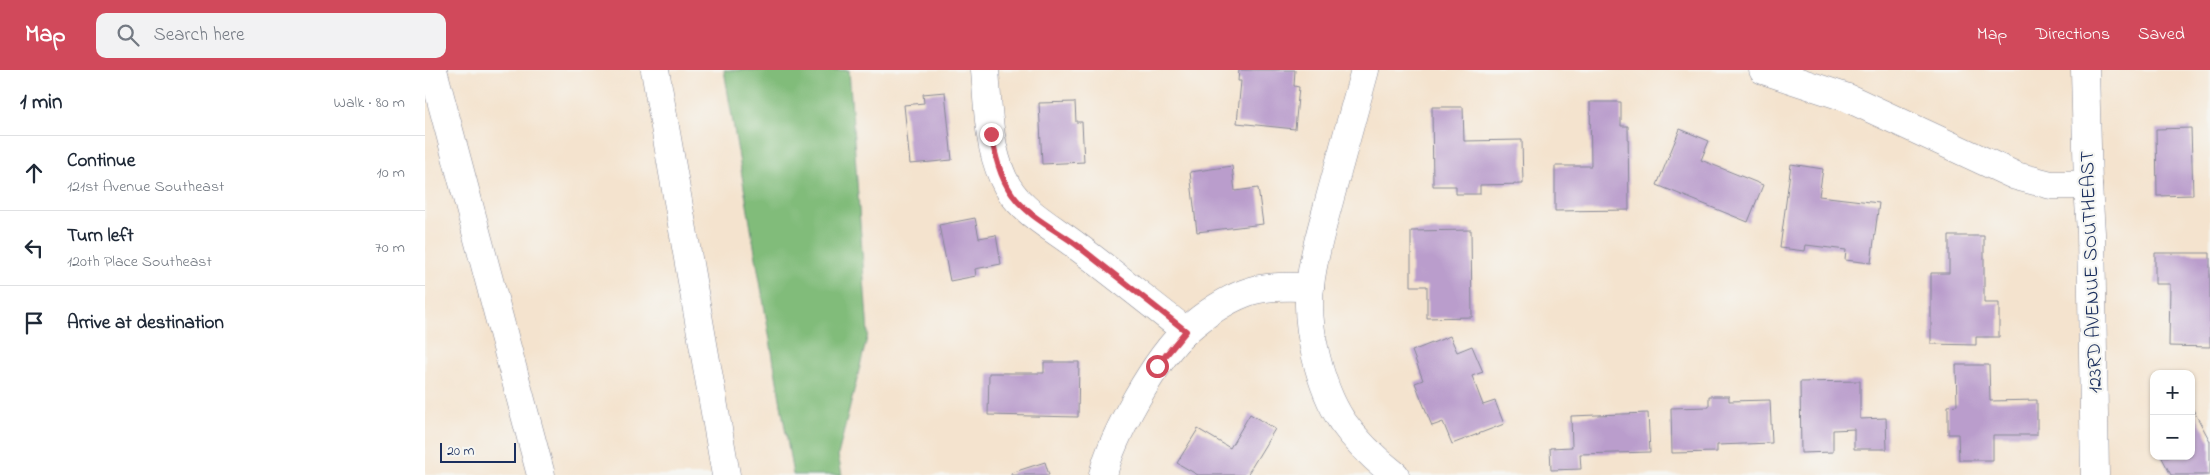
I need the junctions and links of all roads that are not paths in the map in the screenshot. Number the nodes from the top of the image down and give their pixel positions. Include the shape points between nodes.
1 (433, 70) edge
2 (655, 70) edge
3 (985, 70) edge
4 (1365, 70) edge
5 (1763, 70) edge
6 (2085, 70) edge
7 (2088, 185) junction
8 (1310, 287) junction
9 (1186, 331) junction
10 (541, 475) edge
11 (726, 475) edge
12 (1103, 475) edge
13 (1395, 475) edge
14 (2095, 475) edge

1 - 10 main road
2 - 11 main road
3 - 9 main road via 995,154 1013,195 1029,212
4 - 8 main road via 1323,223
5 - 7 main road via 1847,98 2016,176 2051,185
6 - 7 main road, 123RD AVENUE SOUTHEAST
7 - 14 main road, 123RD AVENUE SOUTHEAST
8 - 9 main road via 1274,287 1246,292
8 - 13 main road via 1315,353 1326,387 1342,421 1377,461
9 - 12 main road via 1157,366 1131,408

